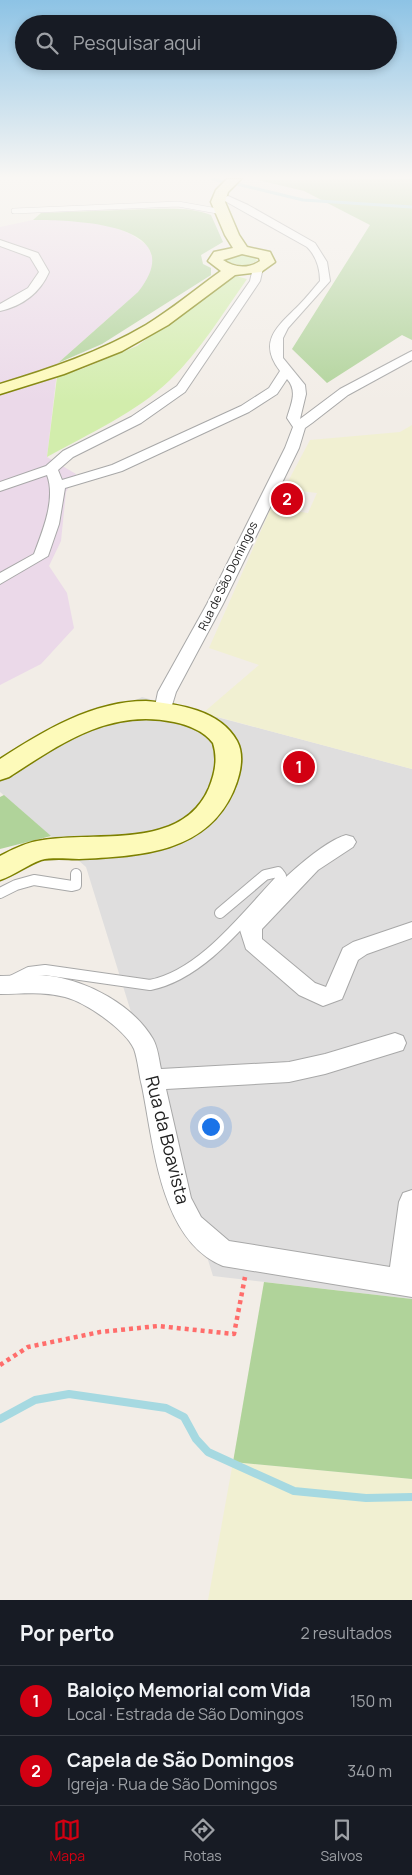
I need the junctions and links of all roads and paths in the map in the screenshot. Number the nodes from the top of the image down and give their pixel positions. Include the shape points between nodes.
1 (30, 254) edge
2 (222, 254) edge
3 (261, 254) edge
4 (316, 254) edge
5 (258, 268) junction
6 (232, 270) junction
7 (0, 308) edge
8 (412, 355) edge
9 (286, 371) junction
10 (0, 390) edge
11 (298, 427) junction
12 (51, 469) junction
13 (58, 486) junction
14 (0, 487) edge
15 (0, 578) edge
16 (163, 711) junction
17 (0, 771) edge
18 (346, 842) dead end
19 (0, 870) edge
20 (76, 874) dead end
21 (0, 893) edge
22 (220, 913) dead end
23 (412, 930) edge
24 (4, 985) edge
25 (395, 1043) dead end
26 (152, 1080) junction
27 (412, 1209) edge
28 (248, 1257) junction
29 (407, 1283) edge
30 (0, 1365) edge

1 - 7 street via 44,272 41,281 18,302
2 - 6 main road via 215,258 218,265
3 - 5 main road via 268,262
4 - 9 street via 325,281 279,332 276,353
5 - 6 main road
5 - 12 street via 255,282 181,389 136,420 68,454
6 - 10 main road via 152,328 112,348
8 - 11 street via 344,392
9 - 11 street via 299,384 300,394 293,418
9 - 13 street via 273,390 245,409 117,468
11 - 16 street, Rua de São Domingos via 292,448 168,692
12 - 13 street
12 - 14 street
13 - 15 street via 52,524 41,556
16 - 17 main road via 125,711 93,720 57,735
16 - 19 main road via 203,721 226,741 229,752 223,789 204,816 174,834 140,846 38,850
18 - 23 street via 311,865 256,922 250,930 254,943 307,989 324,997 334,993 350,954
20 - 21 lane via 76,885 70,887 35,880 22,882
22 - 24 lane via 265,874 278,872 281,876 195,965 167,983 150,985 46,970 19,975
24 - 26 street, Rua da Boavista via 50,984 85,994 131,1027 144,1045
25 - 26 street via 289,1072
26 - 28 street, Rua da Boavista via 179,1201 192,1226 223,1253
27 - 29 street
28 - 29 street, Rua da Boavista
28 - 30 path via 234,1334 158,1326 100,1332 28,1348

